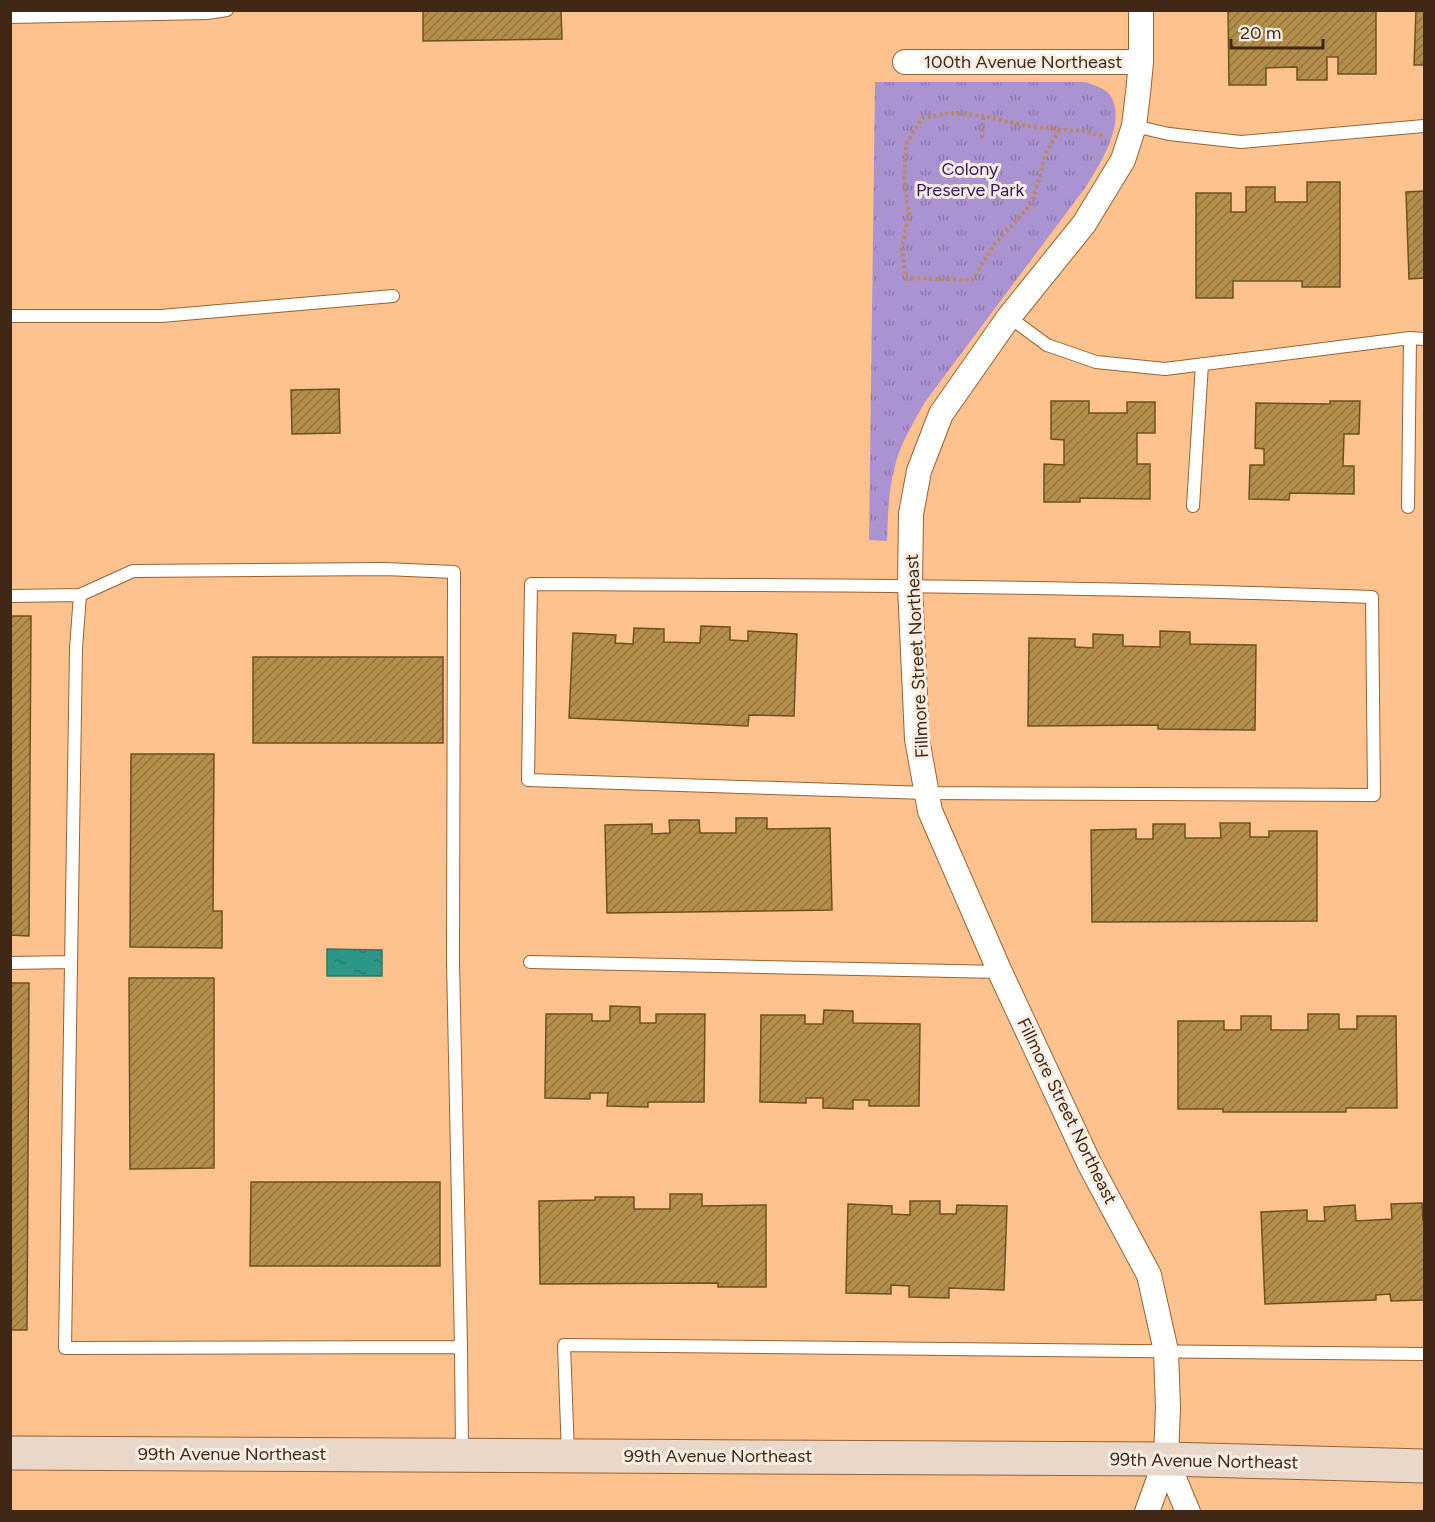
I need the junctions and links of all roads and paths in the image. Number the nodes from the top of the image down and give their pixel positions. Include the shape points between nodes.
1 (227, 10) edge
2 (1141, 10) edge
3 (10, 17) edge
4 (905, 62) dead end
5 (1141, 62) junction
6 (983, 116) junction
7 (1425, 126) edge
8 (1059, 130) junction
9 (1131, 134) junction
10 (982, 138) dead end
11 (393, 296) dead end
12 (10, 316) edge
13 (1009, 317) junction
14 (1410, 338) junction
15 (1425, 339) edge
16 (1202, 364) junction
17 (1193, 507) dead end
18 (1408, 507) dead end
19 (910, 586) junction
20 (80, 595) junction
21 (10, 596) edge
22 (927, 793) junction
23 (71, 962) junction
24 (530, 962) dead end
25 (10, 963) edge
26 (1000, 972) junction
27 (461, 1347) junction
28 (1166, 1351) junction
29 (1425, 1353) edge
30 (10, 1453) edge
31 (462, 1455) junction
32 (568, 1455) junction
33 (1166, 1459) junction
34 (1425, 1466) edge
35 (1147, 1512) edge
36 (1188, 1512) edge

1 - 3 lane
2 - 5 street, Fillmore Street Northeast
4 - 5 street, 100th Avenue Northeast
5 - 9 street, Fillmore Street Northeast
6 - 8 path
6 - 8 path via 950,113 922,118 906,144 904,181 909,213 902,249 906,278 972,280 994,245 1032,203 1046,153
6 - 10 path
7 - 9 lane via 1241,142
8 - 9 path
9 - 13 street, Fillmore Street Northeast via 1123,160 1084,224
11 - 12 lane via 161,316
13 - 16 lane via 1047,345 1096,362 1165,369
13 - 19 street, Fillmore Street Northeast via 941,414 919,471 911,514
14 - 15 lane
14 - 16 lane
14 - 18 lane
16 - 17 lane
19 - 22 street, Fillmore Street Northeast via 917,739
19 - 22 lane via 531,584 528,780
19 - 22 lane via 1372,597 1374,795
20 - 21 lane
20 - 23 lane
20 - 27 lane via 133,571 454,572 453,961
22 - 26 street, Fillmore Street Northeast via 930,811
23 - 25 lane
23 - 27 lane via 65,1348
24 - 26 lane
26 - 28 street, Fillmore Street Northeast via 1089,1163 1149,1275
27 - 31 lane
28 - 29 lane
28 - 32 lane via 564,1345
28 - 33 street, Fillmore Street Northeast
30 - 31 street, 99th Avenue Northeast
31 - 32 street, 99th Avenue Northeast
32 - 33 street, 99th Avenue Northeast
33 - 34 street, 99th Avenue Northeast
33 - 35 street, Fillmore Street Northeast
33 - 36 street, Fillmore Street Northeast

